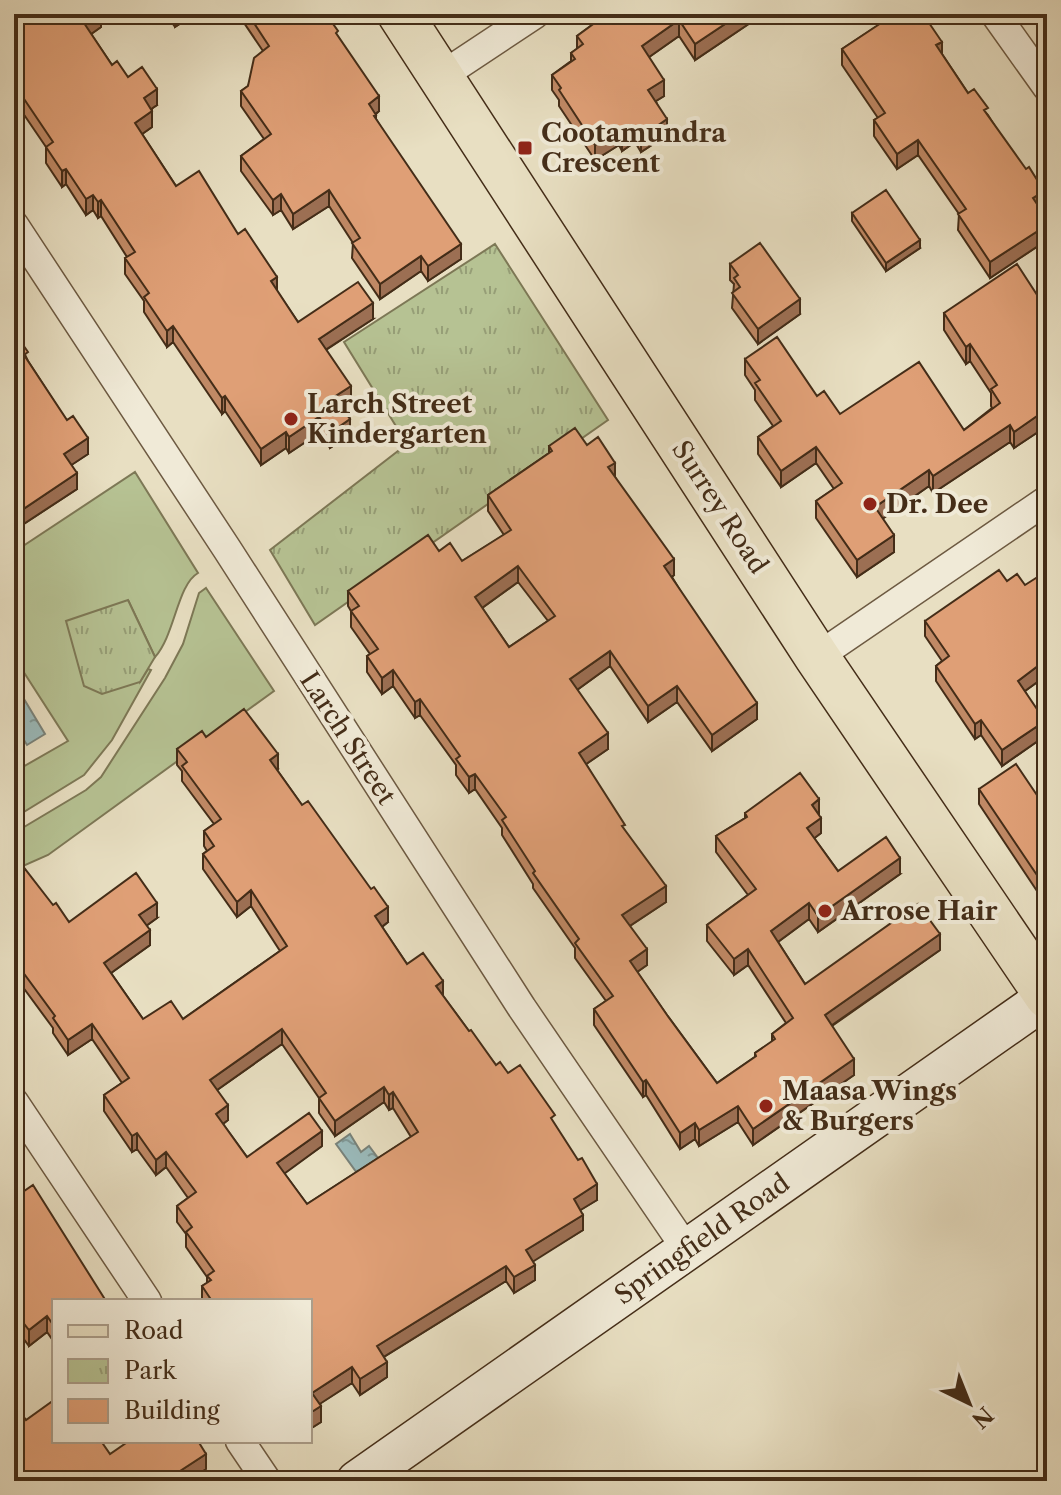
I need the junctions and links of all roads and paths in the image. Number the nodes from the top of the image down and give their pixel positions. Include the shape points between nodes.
1 (400, 14) edge
2 (535, 14) edge
3 (995, 14) edge
4 (440, 77) junction
5 (1047, 87) edge
6 (14, 225) edge
7 (1047, 500) edge
8 (817, 657) junction
9 (1047, 997) edge
10 (17, 1112) edge
11 (687, 1250) junction
12 (146, 1299) edge
13 (241, 1443) edge
14 (382, 1474) edge
15 (267, 1481) edge

1 - 4 main road, Surrey Road
2 - 4 street
3 - 5 street
4 - 8 main road, Surrey Road
6 - 11 street, Larch Street via 522,1008
7 - 8 street
8 - 9 main road, Surrey Road
9 - 11 main road, Springfield Road
10 - 12 street
11 - 14 main road, Springfield Road
13 - 15 street

